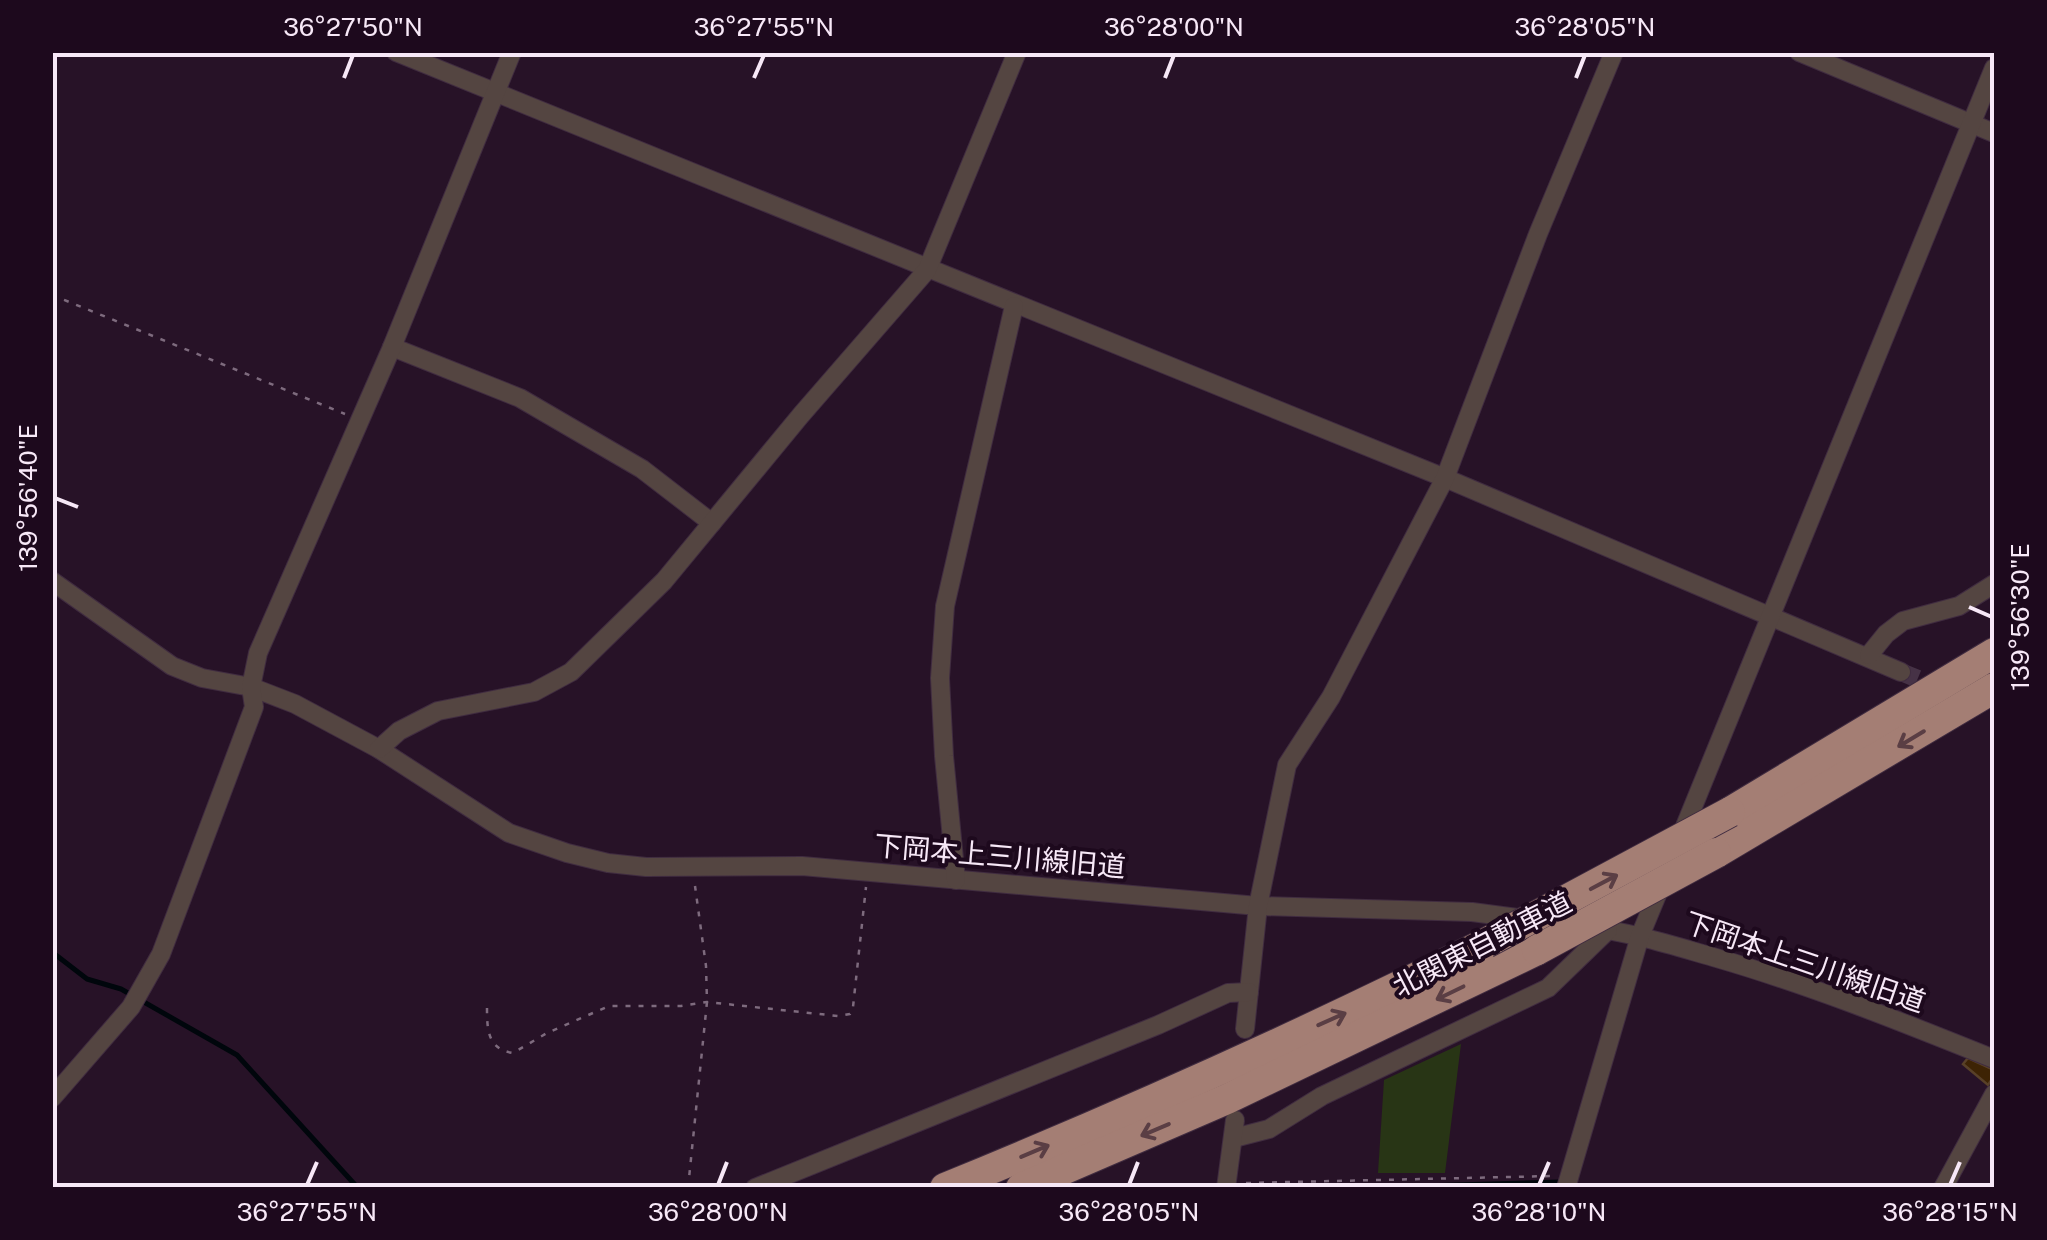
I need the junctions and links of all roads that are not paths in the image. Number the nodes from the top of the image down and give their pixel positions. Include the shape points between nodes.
1 (396, 52) edge
2 (512, 52) edge
3 (1017, 52) edge
4 (1614, 52) edge
5 (1799, 52) edge
6 (1994, 68) edge
7 (495, 93) junction
8 (1972, 124) junction
9 (1994, 133) edge
10 (927, 270) junction
11 (1014, 306) junction
12 (392, 347) junction
13 (1445, 478) junction
14 (712, 523) junction
15 (52, 580) edge
16 (1994, 584) edge
17 (1773, 616) junction
18 (1994, 654) edge
19 (1869, 656) junction
20 (1901, 672) tunnel mouth
21 (251, 687) junction
22 (1994, 688) edge
23 (379, 749) junction
24 (956, 880) junction
25 (1258, 906) junction
26 (1608, 930) junction
27 (1640, 936) junction
28 (1248, 992) junction
29 (1245, 1029) dead end
30 (1994, 1059) edge
31 (1994, 1094) edge
32 (52, 1098) edge
33 (1568, 1182) edge
34 (1227, 1185) edge
35 (755, 1188) edge
36 (945, 1188) edge
37 (1021, 1188) edge
38 (1943, 1188) edge

1 - 7 street
2 - 7 street
3 - 10 street
4 - 13 street
5 - 8 street
6 - 8 street
7 - 10 street
7 - 12 street
8 - 9 street
8 - 17 street
10 - 11 street
10 - 14 street
11 - 13 street
11 - 24 street via 945,606 941,698
12 - 14 street via 520,398 642,469
12 - 21 street via 258,653
13 - 17 street
13 - 25 street via 1332,697 1286,765
14 - 23 street via 664,581 570,672 534,692 438,711 398,730
15 - 21 street, 下岡本上三川線旧道 via 172,666
16 - 19 street via 1959,606 1903,621
17 - 19 street
17 - 27 street
36 -> 18 highway, 北関東自動車道, bridge via 1262,1051 1486,943 1730,812
19 - 20 street
21 - 23 street, 下岡本上三川線旧道
21 - 32 street via 254,707 161,954 131,1008
22 -> 37 highway, 北関東自動車道, bridge via 1716,854 1537,950 1227,1099
23 - 24 street, 下岡本上三川線旧道 via 509,833 608,863 802,866
24 - 25 street, 下岡本上三川線旧道
25 - 26 street, 下岡本上三川線旧道 via 1472,912
25 - 28 street
26 - 27 street, 下岡本上三川線旧道
26 - 34 street via 1548,988 1269,1128 1234,1129
27 - 30 street, 下岡本上三川線旧道 via 1856,1003
27 - 33 street
28 - 29 street
28 - 35 street via 1228,993
31 - 38 street

